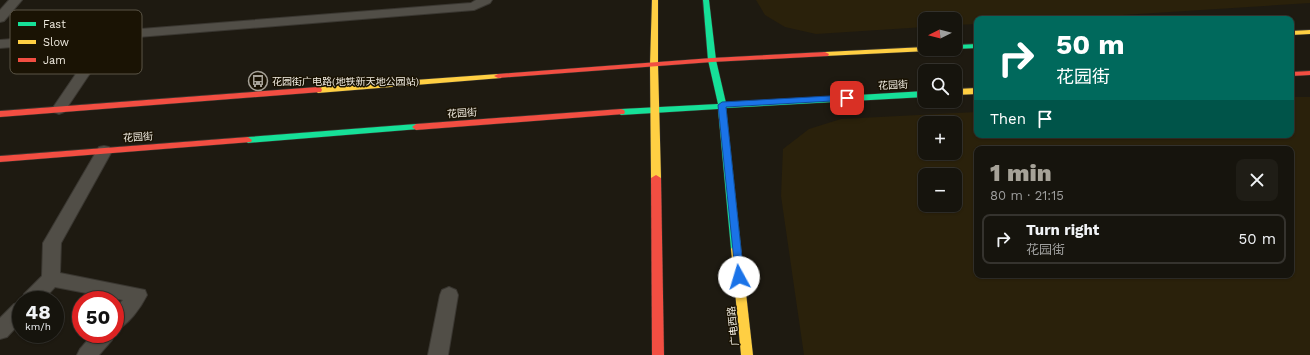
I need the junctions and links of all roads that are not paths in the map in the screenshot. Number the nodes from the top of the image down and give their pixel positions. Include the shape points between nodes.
1 (16, 0) edge
2 (486, 0) edge
3 (655, 0) edge
4 (706, 0) edge
5 (0, 18) edge
6 (142, 32) edge
7 (1310, 32) edge
8 (1294, 33) edge
9 (10, 43) edge
10 (0, 44) edge
11 (974, 46) edge
12 (962, 47) edge
13 (918, 49) edge
14 (712, 60) junction
15 (654, 64) junction
16 (1310, 73) edge
17 (83, 74) edge
18 (1294, 74) edge
19 (974, 91) edge
20 (962, 92) edge
21 (918, 94) edge
22 (722, 105) junction
23 (59, 109) junction
24 (655, 109) junction
25 (0, 114) edge
26 (104, 151) junction
27 (0, 159) edge
28 (51, 279) junction
29 (40, 291) edge
30 (116, 291) edge
31 (124, 292) edge
32 (449, 295) dead end
33 (124, 311) edge
34 (12, 319) edge
35 (0, 331) edge
36 (97, 343) edge
37 (87, 355) edge
38 (438, 355) edge
39 (658, 355) edge
40 (747, 355) edge

1 - 5 lane
2 - 6 lane via 474,6
3 - 15 main road
4 - 14 main road, 广电西路
7 - 8 main road
9 - 10 lane
11 - 12 main road
13 - 14 main road
14 - 15 main road
14 - 22 main road, 广电西路
15 - 23 main road
15 - 24 main road
16 - 18 main road
17 - 23 lane
19 - 20 main road
21 - 22 main road, 花园街
22 - 24 main road, 花园街
22 - 40 main road, 广电西路
23 - 25 main road
24 - 26 main road, 花园街
24 - 39 main road
26 - 27 main road, 花园街
26 - 28 lane via 52,243
28 - 29 lane
28 - 30 lane
31 - 33 lane via 138,295
32 - 38 lane
34 - 35 lane
36 - 37 lane

